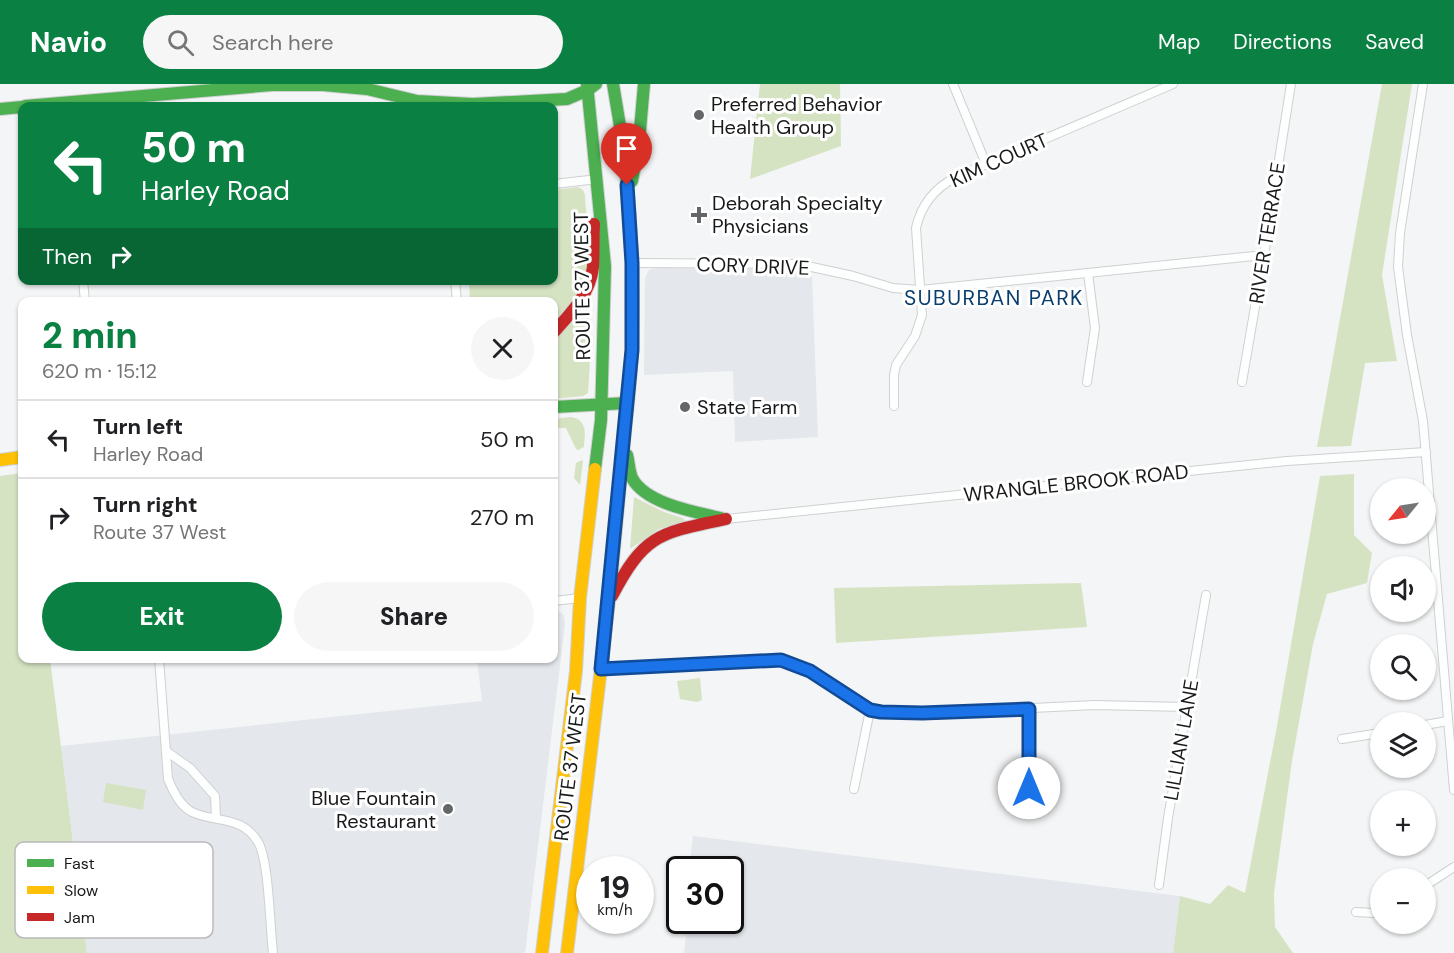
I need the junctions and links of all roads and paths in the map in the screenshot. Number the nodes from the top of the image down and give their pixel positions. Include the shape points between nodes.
1 (354, 84) edge
2 (614, 84) edge
3 (644, 84) edge
4 (953, 84) edge
5 (1173, 84) edge
6 (1291, 84) edge
7 (1423, 84) edge
8 (590, 86) edge
9 (367, 90) junction
10 (80, 102) edge
11 (445, 102) edge
12 (511, 102) edge
13 (18, 108) edge
14 (0, 109) edge
15 (986, 164) junction
16 (558, 184) edge
17 (598, 184) junction
18 (628, 201) junction
19 (1264, 255) junction
20 (632, 263) junction
21 (1088, 273) junction
22 (920, 290) junction
23 (558, 328) edge
24 (1087, 382) dead end
25 (1242, 382) dead end
26 (627, 403) junction
27 (602, 404) junction
28 (894, 406) dead end
29 (558, 407) edge
30 (624, 441) junction
31 (1426, 452) junction
32 (18, 458) edge
33 (0, 460) edge
34 (726, 519) junction
35 (1206, 595) dead end
36 (580, 598) junction
37 (558, 601) edge
38 (609, 601) junction
39 (159, 663) edge
40 (601, 669) junction
41 (1186, 707) junction
42 (1029, 709) junction
43 (870, 710) junction
44 (1448, 721) junction
45 (1436, 723) edge
46 (1370, 735) edge
47 (1342, 739) dead end
48 (166, 751) junction
49 (1029, 788) dead end
50 (854, 789) dead end
51 (1454, 789) edge
52 (216, 818) junction
53 (1454, 867) edge
54 (1436, 879) edge
55 (1159, 885) dead end
56 (1356, 912) dead end
57 (1370, 912) edge
58 (273, 953) edge
59 (542, 953) edge
60 (567, 953) edge

1 - 9 street
2 - 18 main road, ROUTE 37 WEST
3 - 18 main road
4 - 15 street
5 - 15 street, KIM COURT
6 - 19 street, RIVER TERRACE
7 - 31 street via 1398,267
8 - 12 main road via 567,99
8 - 17 main road, ROUTE 37 WEST
9 - 10 main road via 272,85
9 - 11 main road
13 - 14 main road
15 - 22 street, KIM COURT via 938,188 920,214 916,236
16 - 17 street
17 - 23 main road via 588,289
17 - 27 main road, ROUTE 37 WEST via 605,266
18 - 20 main road, ROUTE 37 WEST
19 - 21 street, CORY DRIVE
19 - 25 street, RIVER TERRACE
20 - 22 street, CORY DRIVE via 798,264 893,288
20 - 26 main road, ROUTE 37 WEST via 632,350
21 - 22 street, CORY DRIVE
21 - 24 street via 1095,328
22 - 28 street, KIM COURT via 921,322 896,365
26 - 27 main road
26 - 30 main road, ROUTE 37 WEST
27 - 29 main road
27 - 36 main road, ROUTE 37 WEST
30 - 34 main road via 632,478 638,487 667,503
30 - 38 main road, ROUTE 37 WEST
31 - 34 street, WRANGLE BROOK ROAD via 1287,461
31 - 44 street
32 - 33 main road
34 - 38 main road via 674,531 652,541 638,552
35 - 41 street, LILLIAN LANE
36 - 37 street
36 - 59 main road, ROUTE 37 WEST via 576,671
38 - 40 main road, ROUTE 37 WEST
39 - 48 street
40 - 43 street via 781,660 810,671
40 - 60 main road, ROUTE 37 WEST
41 - 42 street via 1095,705
41 - 55 street, LILLIAN LANE
42 - 43 street via 922,713
42 - 49 street
43 - 50 street
44 - 45 street
44 - 51 street
46 - 47 street
48 - 52 street via 190,768 215,796
48 - 52 street via 168,779 178,799 192,812
52 - 58 street via 232,821 259,843
53 - 54 street
56 - 57 street

